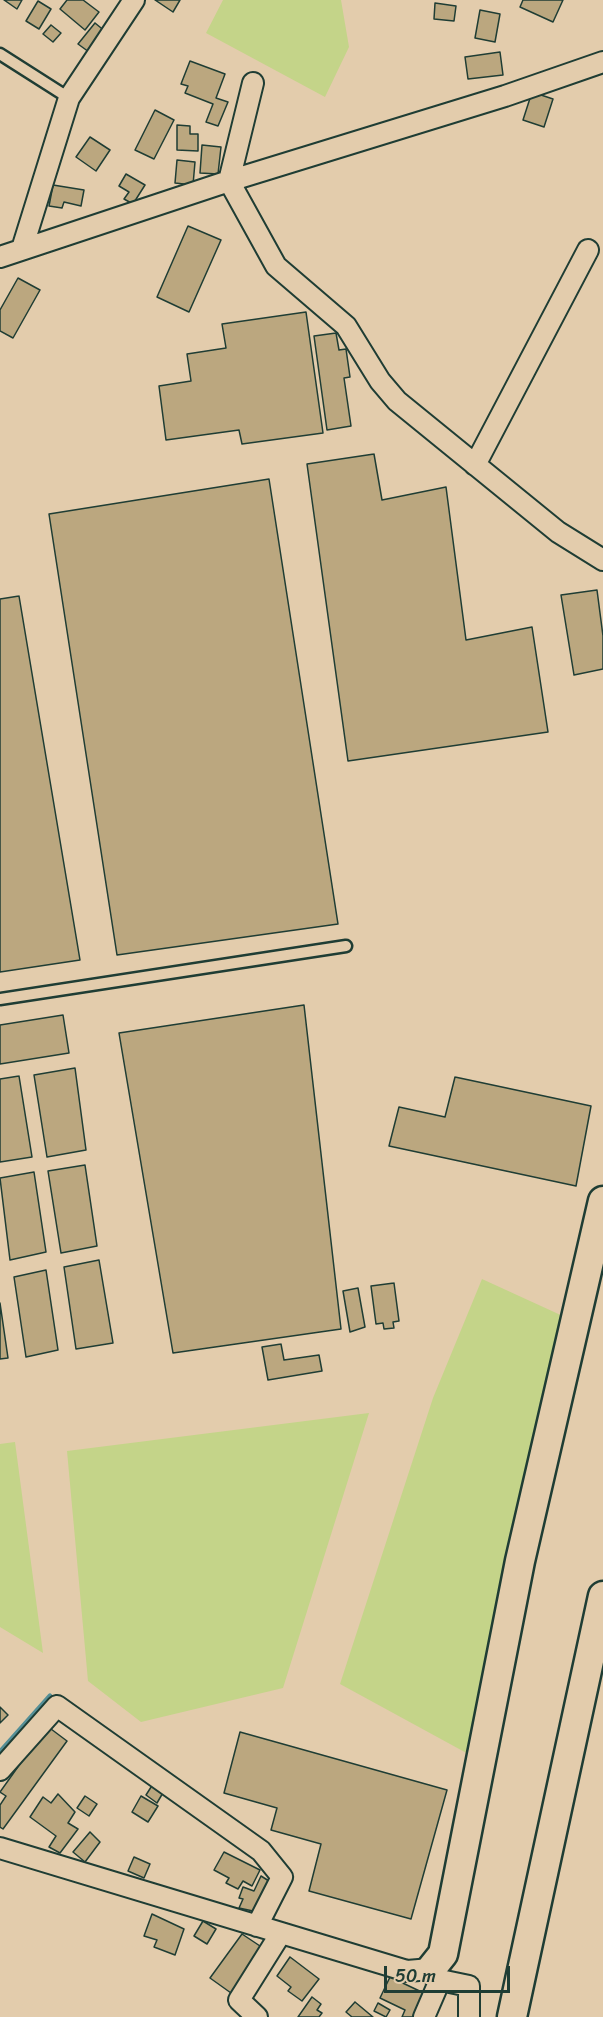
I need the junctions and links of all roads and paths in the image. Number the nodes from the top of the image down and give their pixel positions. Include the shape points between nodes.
1 (134, 0) edge
2 (0, 54) edge
3 (603, 62) edge
4 (253, 83) dead end
5 (69, 98) junction
6 (229, 181) junction
7 (22, 249) junction
8 (588, 250) dead end
9 (0, 257) edge
10 (476, 465) junction
11 (603, 560) edge
12 (346, 946) dead end
13 (0, 999) edge
14 (603, 1201) edge
15 (603, 1596) edge
16 (0, 1770) edge
17 (0, 1848) edge
18 (257, 1926) junction
19 (281, 1933) junction
20 (436, 1975) junction
21 (257, 2017) edge
22 (424, 2017) edge
23 (469, 2017) edge
24 (512, 2017) edge

1 - 5 street
2 - 5 lane
3 - 6 street
4 - 6 street
5 - 7 street
6 - 7 street
6 - 10 street via 276,266 346,326 397,401
7 - 9 street
8 - 10 street
10 - 11 street via 558,532
12 - 13 lane
14 - 20 street via 520,1561 444,1954
15 - 24 street
16 - 18 street via 57,1706 261,1851 282,1877
17 - 18 street
18 - 19 street
19 - 20 street via 407,1971
19 - 21 street via 239,2000
20 - 22 street
20 - 23 street via 469,1986

